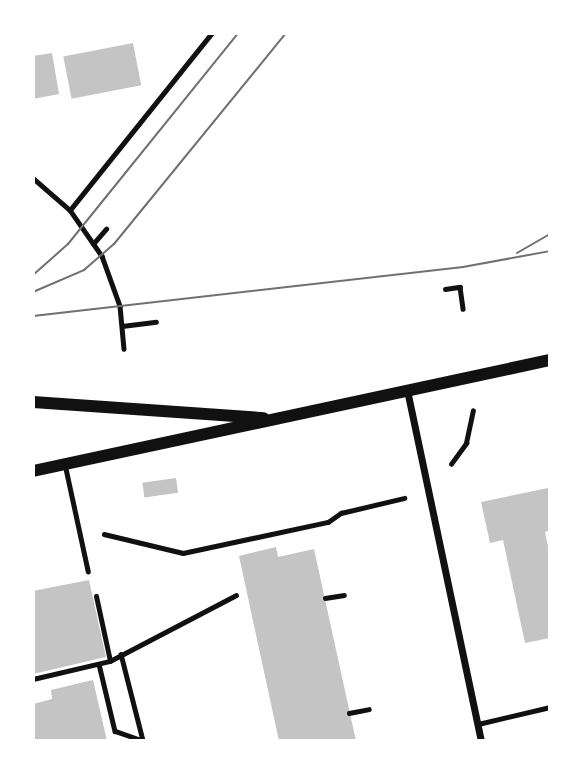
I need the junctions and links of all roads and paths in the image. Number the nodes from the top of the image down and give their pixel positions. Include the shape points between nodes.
1 (212, 33) edge
2 (33, 178) edge
3 (70, 210) junction
4 (106, 229) dead end
5 (93, 244) junction
6 (445, 289) dead end
7 (463, 309) dead end
8 (156, 322) dead end
9 (122, 326) junction
10 (124, 349) dead end
11 (550, 359) edge
12 (407, 390) junction
13 (33, 402) edge
14 (279, 419) junction
15 (65, 465) junction
16 (33, 471) edge
17 (328, 522) dead end
18 (103, 534) dead end
19 (88, 572) dead end
20 (93, 584) dead end
21 (236, 595) dead end
22 (344, 595) dead end
23 (325, 598) dead end
24 (121, 654) junction
25 (110, 661) junction
26 (99, 664) junction
27 (33, 679) edge
28 (550, 706) edge
29 (369, 709) dead end
30 (349, 713) dead end
31 (478, 724) junction
32 (143, 741) edge
33 (481, 741) edge

1 - 3 path
2 - 3 path
3 - 5 path
4 - 5 path
5 - 9 path via 120,306
6 - 7 path via 460,287
8 - 9 path
9 - 10 path
11 - 12 street
12 - 14 street
12 - 31 street
13 - 14 street
14 - 15 street
15 - 16 street
15 - 19 lane
17 - 18 path via 183,553
20 - 25 path
21 - 24 path
22 - 23 path
24 - 25 path
24 - 32 path
25 - 26 path
26 - 27 path
26 - 32 path via 115,731
28 - 31 lane
29 - 30 path
31 - 33 street

